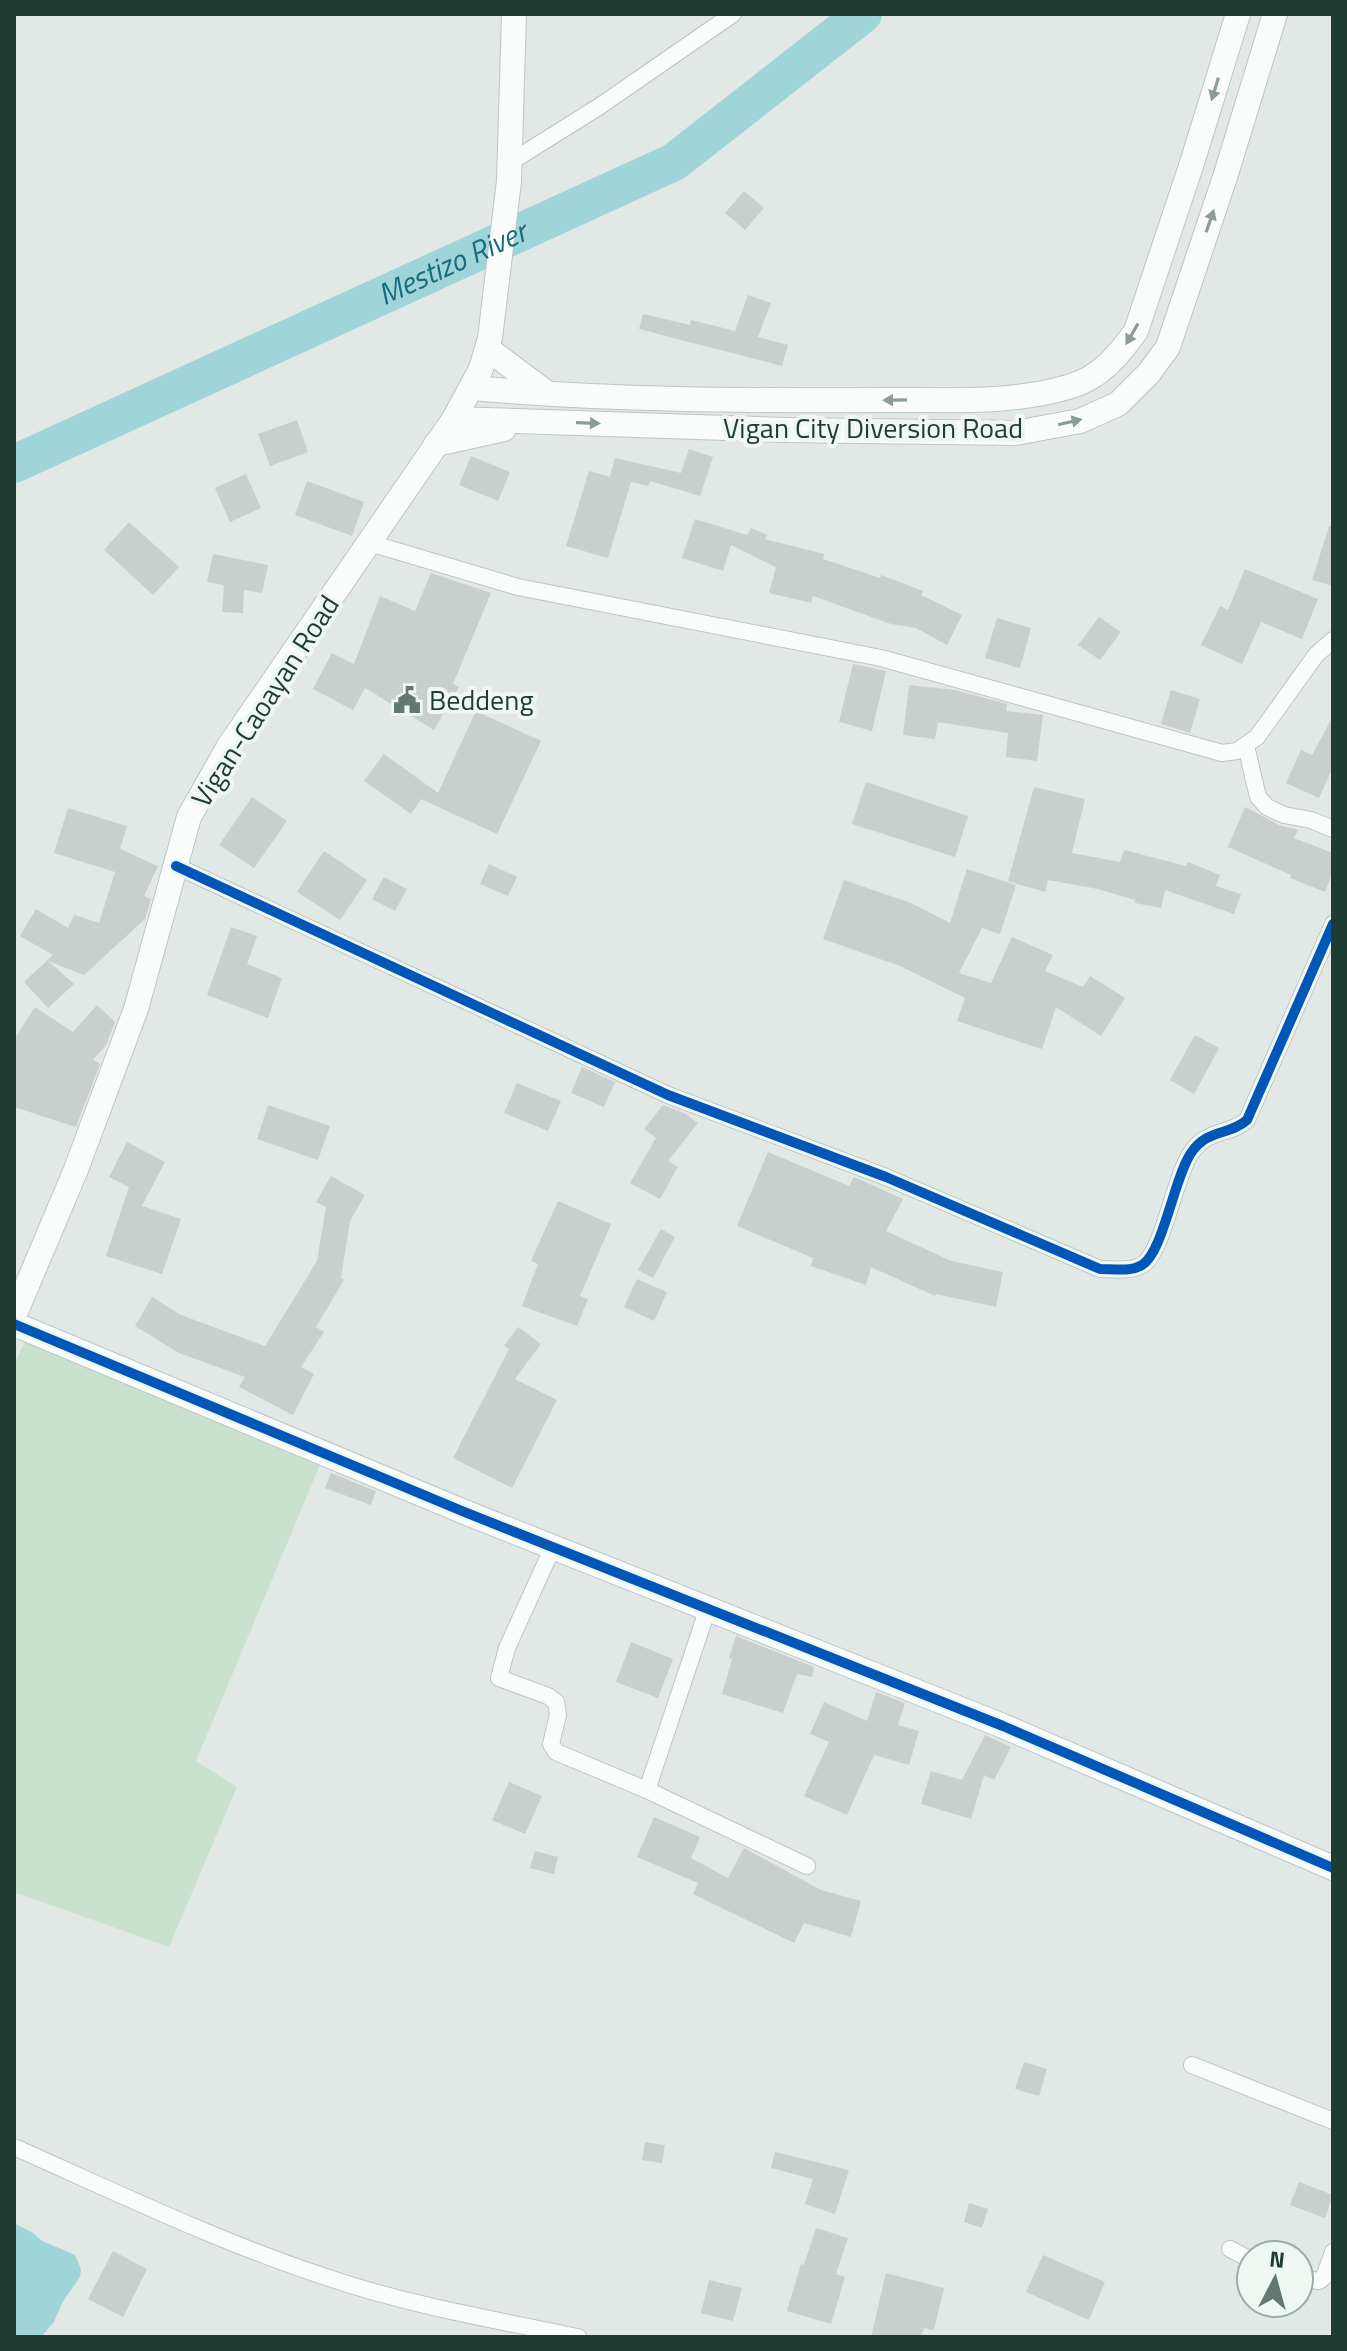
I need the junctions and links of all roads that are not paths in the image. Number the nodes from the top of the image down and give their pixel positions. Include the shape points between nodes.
1 (514, 14) edge
2 (733, 14) edge
3 (1275, 14) edge
4 (1235, 25) edge
5 (1265, 46) junction
6 (509, 172) junction
7 (489, 344) junction
8 (472, 388) junction
9 (549, 395) junction
10 (454, 419) junction
11 (534, 421) junction
12 (436, 444) junction
13 (370, 543) junction
14 (1333, 640) edge
15 (1246, 746) junction
16 (1333, 829) edge
17 (176, 866) junction
18 (1333, 924) edge
19 (14, 1316) edge
20 (14, 1324) edge
21 (553, 1547) junction
22 (708, 1608) junction
23 (647, 1790) junction
24 (807, 1866) dead end
25 (1333, 1868) edge
26 (1192, 2065) dead end
27 (1333, 2121) edge
28 (14, 2147) edge
29 (1230, 2249) dead end
30 (1235, 2252) edge
31 (1333, 2252) edge
32 (1315, 2280) edge
33 (578, 2337) edge

1 - 6 main road, Vigan-Caoayan Road
2 - 6 street
3 - 5 main road, Vigan City Diversion Road
4 - 5 main road
4 -> 9 main road, Vigan City Diversion Road via 1136,331 1098,375 1013,399
11 -> 5 main road, Vigan City Diversion Road via 1016,433 1080,421 1118,404 1168,347
6 - 7 main road, Vigan-Caoayan Road
7 - 8 main road, Vigan-Caoayan Road
7 - 9 main road
8 - 9 main road, Vigan City Diversion Road
8 - 10 main road, Vigan-Caoayan Road
10 - 11 main road, Vigan City Diversion Road
10 - 12 main road, Vigan-Caoayan Road
11 - 12 main road, Vigan City Diversion Road
12 - 13 main road, Vigan-Caoayan Road
13 - 15 street via 518,587 881,658 1208,751
13 - 17 main road, Vigan-Caoayan Road via 223,756 189,817
14 - 15 street
15 - 16 street via 1258,797 1267,807
17 - 18 street via 668,1095 886,1177 1100,1269 1143,1265 1156,1249 1192,1150 1215,1132 1238,1128 1247,1120
17 - 19 main road, Vigan-Caoayan Road via 136,1009
20 - 21 main road
21 - 22 main road
21 - 23 street via 507,1648 499,1678 556,1702 551,1744 556,1752
22 - 23 street
22 - 25 main road via 1003,1726
23 - 24 street
26 - 27 street
28 - 33 street via 333,2280
29 - 30 street
31 - 32 street via 1324,2277

